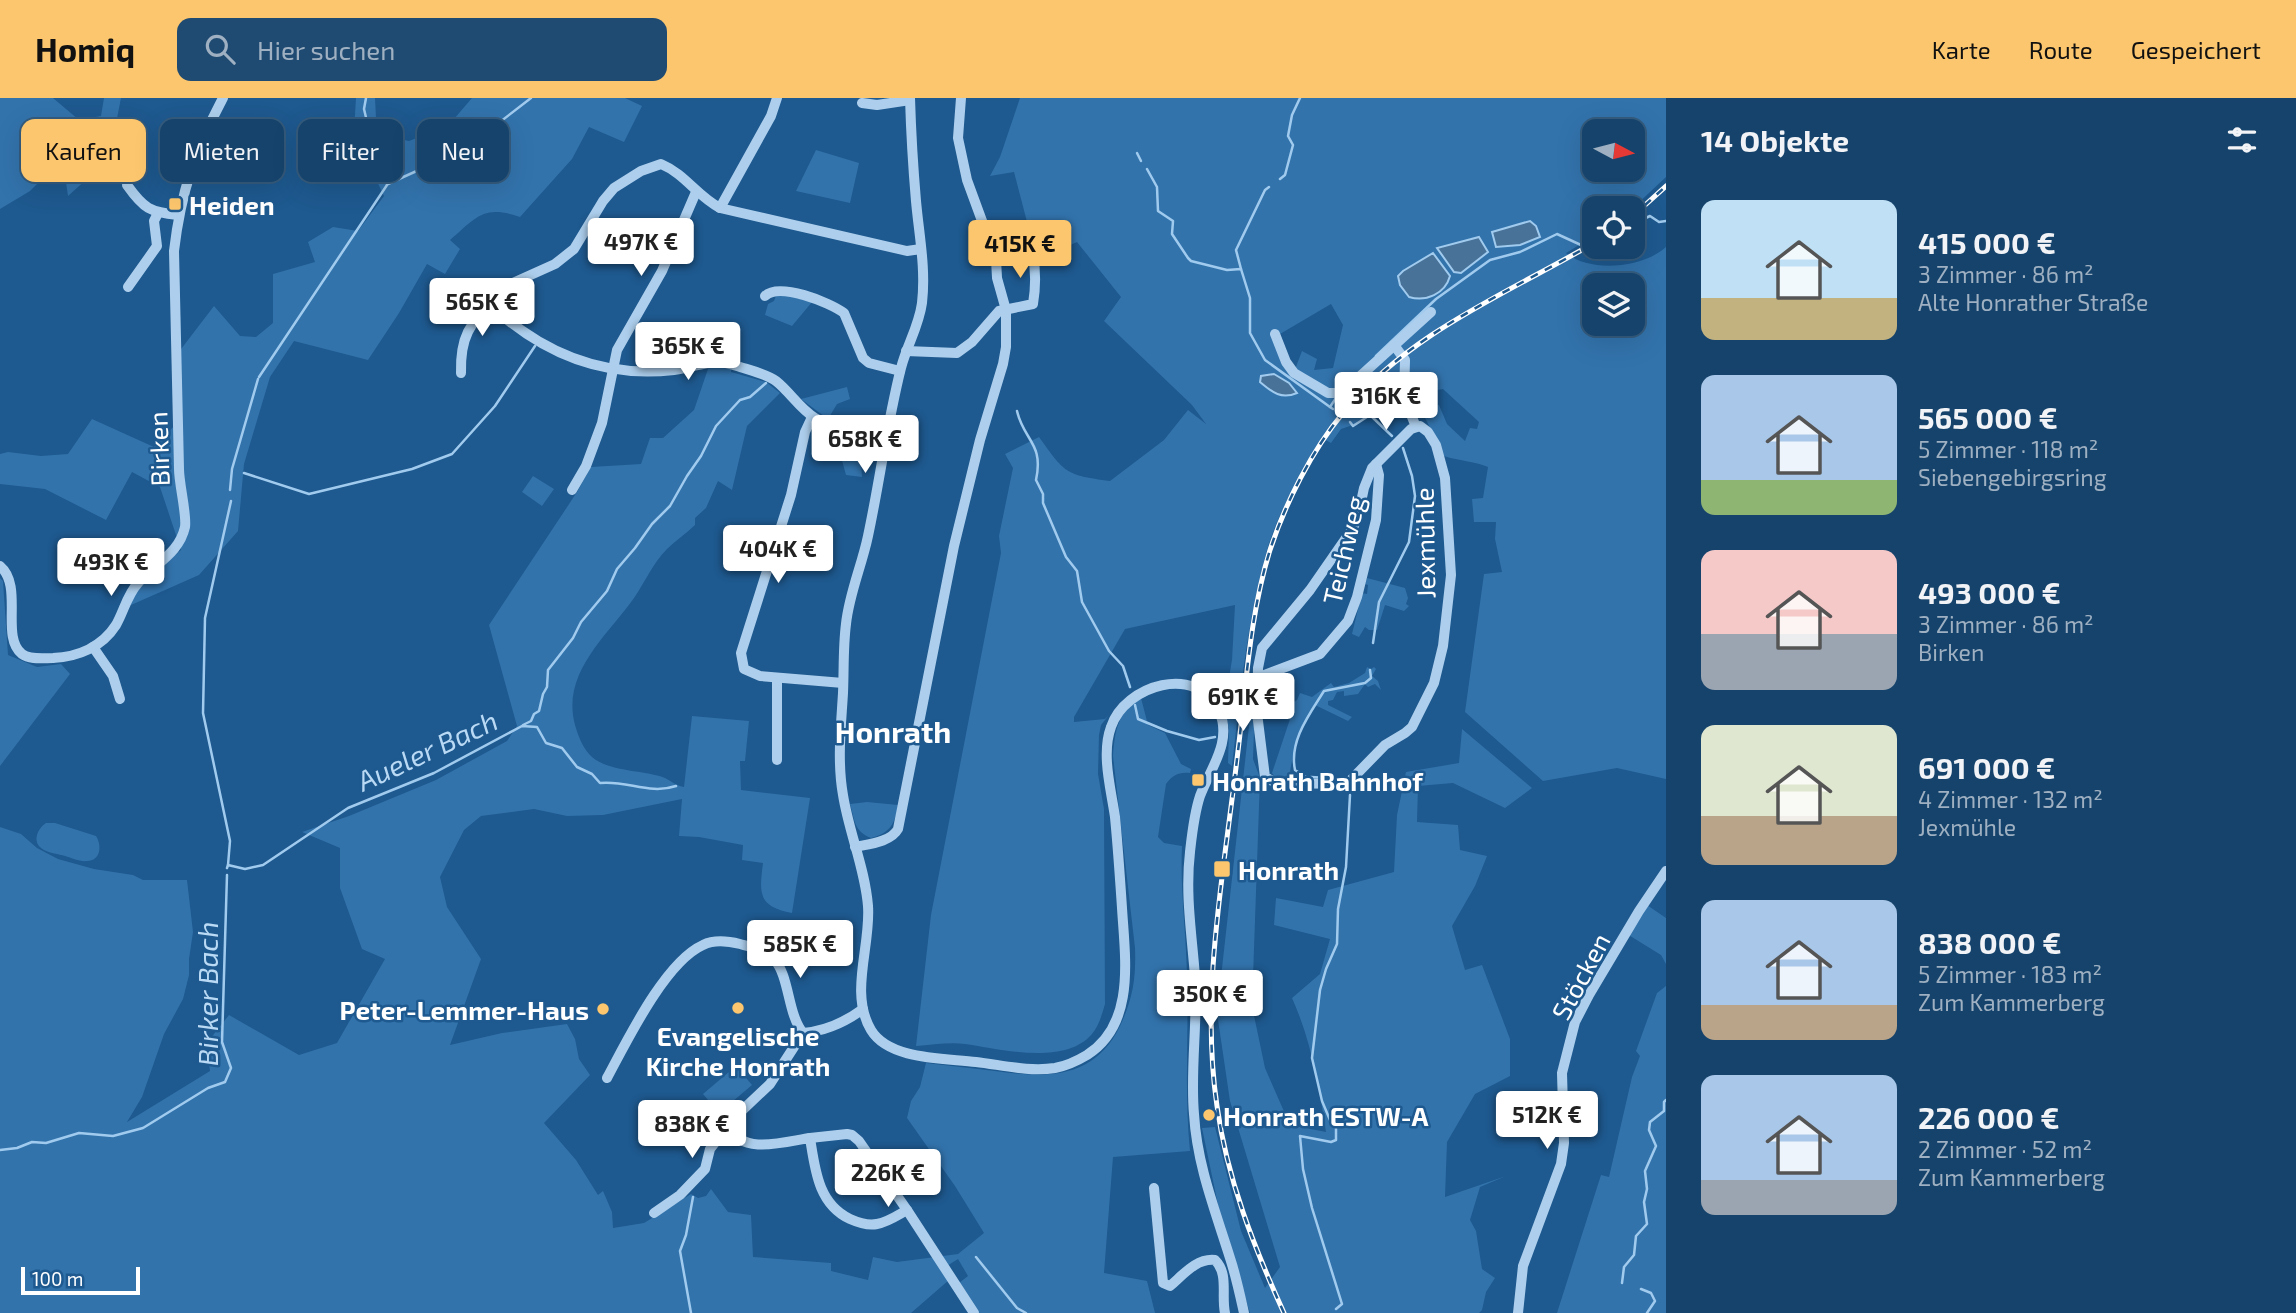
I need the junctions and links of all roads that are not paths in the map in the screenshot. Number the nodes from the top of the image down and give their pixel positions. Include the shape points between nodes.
1 (223, 98) edge
2 (777, 98) edge
3 (961, 98) edge
4 (910, 99) edge
5 (862, 103) dead end
6 (127, 185) dead end
7 (696, 192) junction
8 (720, 208) junction
9 (158, 213) junction
10 (178, 215) junction
11 (1031, 247) dead end
12 (922, 249) junction
13 (128, 287) dead end
14 (765, 296) dead end
15 (496, 301) junction
16 (1006, 310) junction
17 (1431, 312) dead end
18 (1275, 334) dead end
19 (1394, 345) junction
20 (906, 351) junction
21 (614, 371) junction
22 (900, 371) junction
23 (461, 373) dead end
24 (812, 417) junction
25 (1416, 427) junction
26 (888, 432) junction
27 (1376, 464) junction
28 (572, 490) dead end
29 (0, 566) edge
30 (93, 647) junction
31 (1259, 676) junction
32 (777, 678) junction
33 (843, 683) junction
34 (120, 699) dead end
35 (1215, 703) junction
36 (777, 760) dead end
37 (855, 847) junction
38 (1666, 871) edge
39 (863, 1009) junction
40 (803, 1033) junction
41 (607, 1077) dead end
42 (731, 1127) junction
43 (810, 1138) junction
44 (1154, 1188) dead end
45 (907, 1210) junction
46 (654, 1213) dead end
47 (974, 1313) edge
48 (1225, 1313) edge
49 (1244, 1313) edge
50 (1518, 1313) edge

1 - 10 street, Birken via 197,152
2 - 8 street
3 - 16 street via 962,160 993,250
4 - 5 street
4 - 12 street
6 - 9 street via 138,200
7 - 8 street
7 - 15 street via 661,164 642,171 614,188 574,249 555,264 515,282
7 - 21 street via 662,271 617,350
8 - 12 street via 907,251
9 - 10 street
9 - 13 street via 154,221 157,246
10 - 30 street, Birken via 174,251 176,362 185,527 176,547 138,582 117,624
11 - 16 street via 1032,304
12 - 20 street via 921,308
14 - 22 street via 777,290 837,308 844,313 863,358
15 - 21 street via 497,311 539,342 572,359
15 - 23 street via 471,323 462,345
16 - 20 street via 957,353
16 - 37 street via 1003,364 954,546 898,830 890,838
17 - 19 street
18 - 19 street via 1294,373 1328,393 1346,389
19 - 25 street, Jexmühle via 1405,360 1404,397
20 - 22 street
21 - 24 street via 675,370 710,361 735,365 775,380
21 - 28 street via 602,423
22 - 26 street
24 - 26 street via 827,424
24 - 32 street via 741,653 744,669
25 - 27 street, Jexmühle
25 - 31 street, Jexmühle via 1428,432 1440,455 1451,575 1434,682 1412,727 1385,745 1347,784 1276,783 1265,777 1260,747
26 - 33 street via 848,612
27 - 31 street, Jexmühle via 1368,475 1353,528 1262,648
27 - 31 street, Teichweg via 1376,520 1348,621 1320,654
29 - 30 street, Birken via 9,579 16,649 27,657 50,658
30 - 34 street via 113,676
31 - 35 street
32 - 33 street
32 - 36 street
33 - 37 street via 841,781
35 - 39 street via 1198,690 1173,684 1154,687 1135,694 1111,727 1108,764 1126,972 1114,1025 1092,1052 1058,1068 1032,1069 916,1055 879,1041
35 - 49 street via 1224,731 1197,805 1189,862 1195,979 1194,1115 1204,1179
37 - 39 street via 869,923 861,987
38 - 50 street, Stöcken via 1575,1022 1563,1073 1560,1164 1523,1266
39 - 40 street via 841,1024
40 - 41 street via 773,958 743,945 710,942 680,963 651,999
40 - 42 street via 770,1084 733,1119
42 - 43 street via 741,1142 751,1144
42 - 46 street via 710,1149 705,1169
43 - 45 street via 852,1135
43 - 45 street via 820,1188 841,1214 866,1225
44 - 48 street via 1163,1283 1170,1286 1194,1265 1215,1261 1224,1283
45 - 47 street

